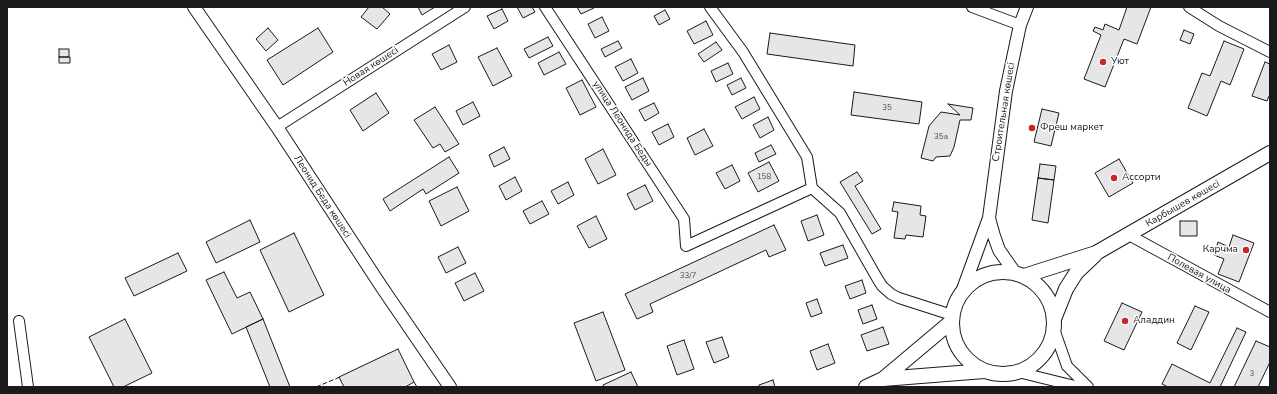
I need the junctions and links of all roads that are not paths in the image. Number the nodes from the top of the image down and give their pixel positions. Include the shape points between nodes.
1 (194, 7) edge
2 (465, 7) edge
3 (545, 7) edge
4 (710, 7) edge
5 (972, 7) edge
6 (1027, 7) edge
7 (1189, 7) edge
8 (1020, 25) junction
9 (1270, 52) edge
10 (277, 127) junction
11 (1270, 153) edge
12 (812, 188) junction
13 (989, 218) junction
14 (1129, 235) junction
15 (1096, 253) junction
16 (1019, 275) junction
17 (962, 292) junction
18 (1270, 312) edge
19 (952, 318) junction
20 (19, 321) dead end
21 (1054, 324) junction
22 (984, 371) junction
23 (1018, 372) junction
24 (883, 379) junction
25 (28, 387) edge
26 (450, 387) edge
27 (866, 387) edge
28 (1079, 387) edge
29 (1088, 387) edge

1 - 10 street, Леонид Беда көшесі
2 - 10 street, Новая көшесі
3 - 12 street, улица Леонида Беды via 684,220 686,246
4 - 12 street via 743,52 807,157
5 - 8 street
6 - 8 street, Строительная көшесі
7 - 9 street via 1218,26
8 - 13 street, Строительная көшесі via 1006,91
10 - 26 street, Леонид Беда көшесі
11 - 14 main road, Карбышев көшесі
12 - 19 street via 840,213 882,286 898,298
13 - 16 street via 999,250
13 - 17 street
14 - 15 main road, Карбышев көшесі
14 - 18 street, Полевая улица
15 - 16 main road
15 - 21 main road via 1076,273 1066,289
16 - 17 main road via 1000,272 986,275
16 - 21 main road via 1036,284 1045,294 1051,307
17 - 19 main road
19 - 22 main road via 952,332 960,351
19 - 24 main road
20 - 25 street
21 - 23 main road via 1050,343 1042,356
21 - 29 street via 1067,366
22 - 23 main road via 1001,374
22 - 24 main road
23 - 28 street
24 - 27 main road

